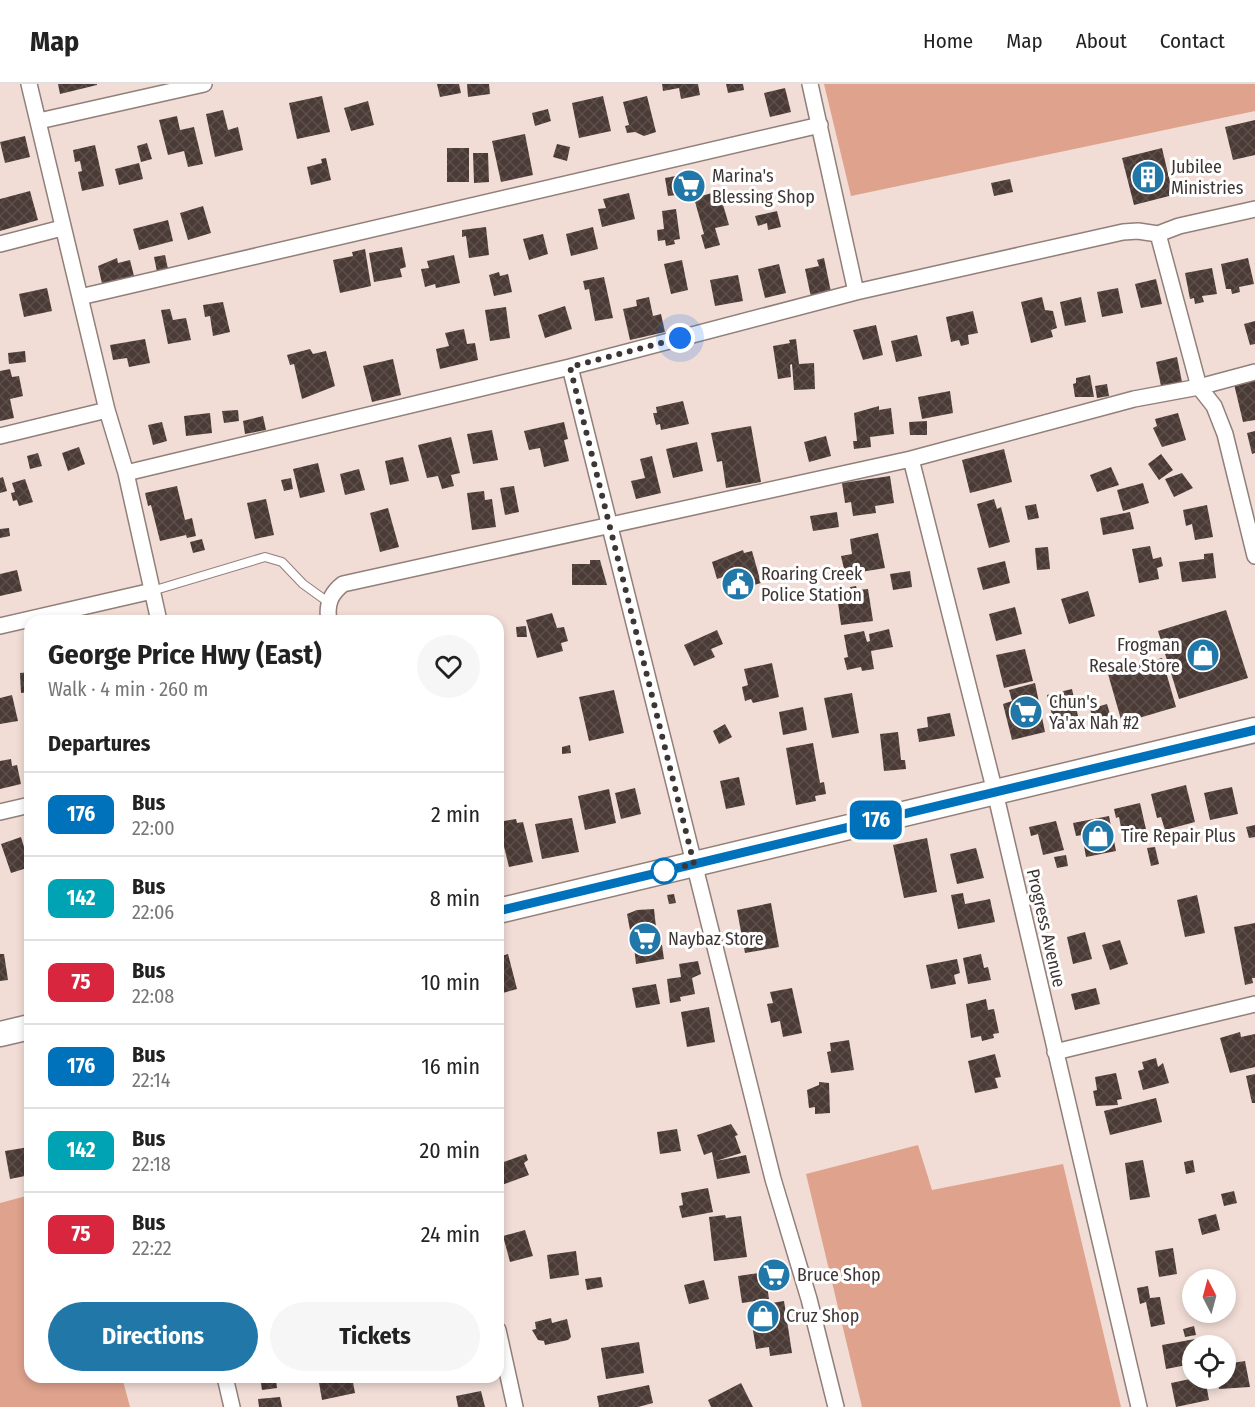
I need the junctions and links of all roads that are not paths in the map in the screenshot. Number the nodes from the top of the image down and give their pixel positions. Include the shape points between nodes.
1 (29, 84) edge
2 (204, 84) edge
3 (810, 84) edge
4 (39, 121) junction
5 (820, 125) junction
6 (1255, 209) edge
7 (62, 228) junction
8 (1158, 234) junction
9 (0, 244) edge
10 (856, 292) junction
11 (80, 297) junction
12 (570, 367) junction
13 (1255, 372) edge
14 (1199, 387) junction
15 (108, 410) junction
16 (0, 435) edge
17 (911, 459) junction
18 (126, 473) junction
19 (609, 527) junction
20 (1255, 556) edge
21 (152, 591) junction
22 (328, 602) junction
23 (48, 615) edge
24 (158, 615) edge
25 (329, 615) edge
26 (24, 620) edge
27 (0, 626) edge
28 (1255, 730) edge
29 (994, 792) junction
30 (24, 806) edge
31 (0, 812) edge
32 (694, 864) junction
33 (504, 910) edge
34 (1255, 1004) edge
35 (24, 1028) edge
36 (0, 1034) edge
37 (1054, 1052) junction
38 (504, 1357) edge
39 (226, 1383) edge
40 (232, 1407) edge
41 (515, 1407) edge
42 (836, 1407) edge
43 (1139, 1407) edge

1 - 4 street
2 - 4 street
3 - 5 street
4 - 7 street
5 - 10 street
5 - 11 street
6 - 8 street
7 - 9 street
7 - 11 street
8 - 10 street via 1123,232
8 - 14 street
10 - 12 street
11 - 15 street
12 - 18 street
12 - 19 street
13 - 14 street
14 - 17 street via 1134,399
14 - 20 street via 1214,406 1225,434
15 - 16 street
15 - 18 street
17 - 19 street
17 - 29 street, Progress Avenue
18 - 21 street
19 - 22 street via 343,584
19 - 32 street
21 - 22 lane via 265,557 282,562
21 - 23 street
21 - 24 street
22 - 25 street
26 - 27 street
28 - 29 highway
29 - 32 highway
29 - 37 street, Progress Avenue
30 - 31 street
32 - 33 highway
32 - 42 street via 773,1179
34 - 37 street
35 - 36 highway
37 - 43 street, Progress Avenue
38 - 41 street
39 - 40 street

